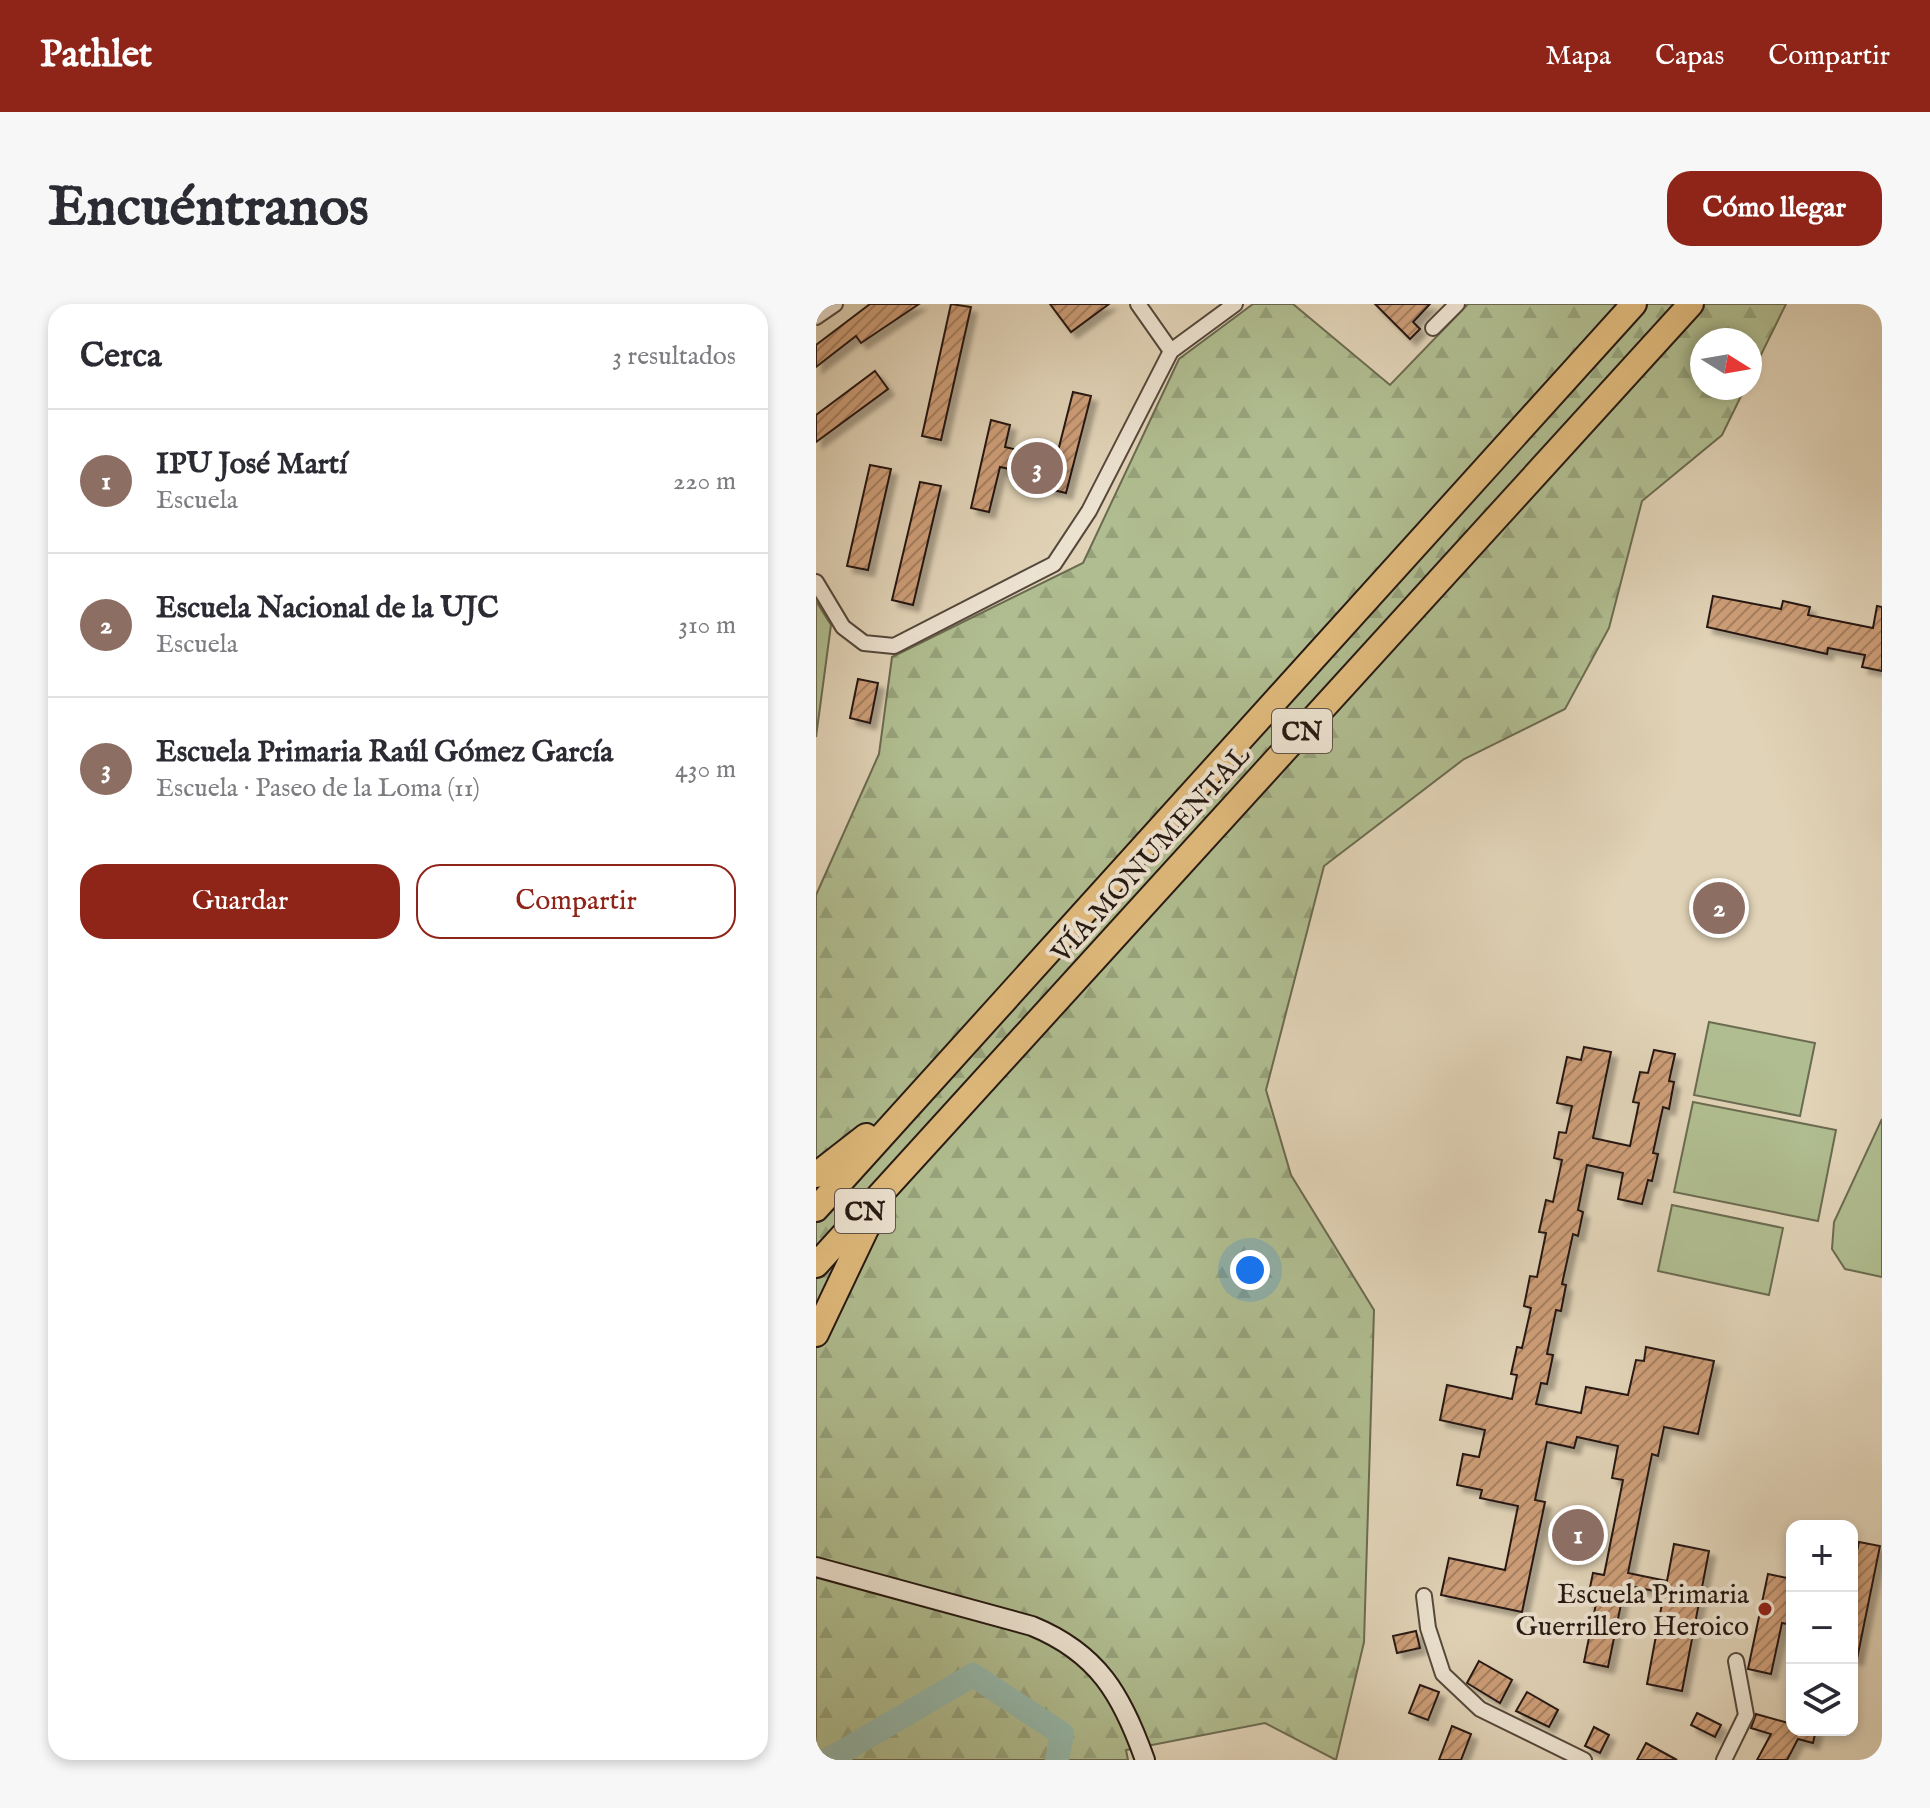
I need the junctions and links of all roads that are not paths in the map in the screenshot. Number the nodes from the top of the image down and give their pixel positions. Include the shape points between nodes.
1 (835, 304) edge
2 (1138, 304) edge
3 (1235, 304) edge
4 (1457, 304) edge
5 (1634, 304) edge
6 (1691, 304) edge
7 (816, 317) edge
8 (1433, 328) dead end
9 (1171, 351) junction
10 (816, 582) edge
11 (924, 1089) junction
12 (913, 1158) junction
13 (816, 1175) edge
14 (816, 1209) edge
15 (816, 1265) edge
16 (816, 1334) edge
17 (819, 1569) edge
18 (1424, 1596) dead end
19 (1736, 1661) dead end
20 (1145, 1760) edge
21 (1584, 1760) edge
22 (1724, 1760) edge

1 - 7 street
2 - 9 street
3 - 9 street
4 - 8 street
5 - 11 highway, VÍA MONUMENTAL / CN
6 - 12 highway, VÍA MONUMENTAL / CN
9 - 10 street via 1089,511 1054,564 894,646 864,643 843,627
11 - 13 highway
11 - 14 highway, VÍA MONUMENTAL / CN
12 - 15 highway, VÍA MONUMENTAL / CN
12 - 16 highway via 866,1229
17 - 20 main road via 1055,1635 1103,1673
18 - 21 street via 1443,1674 1480,1709
19 - 22 street via 1746,1715

